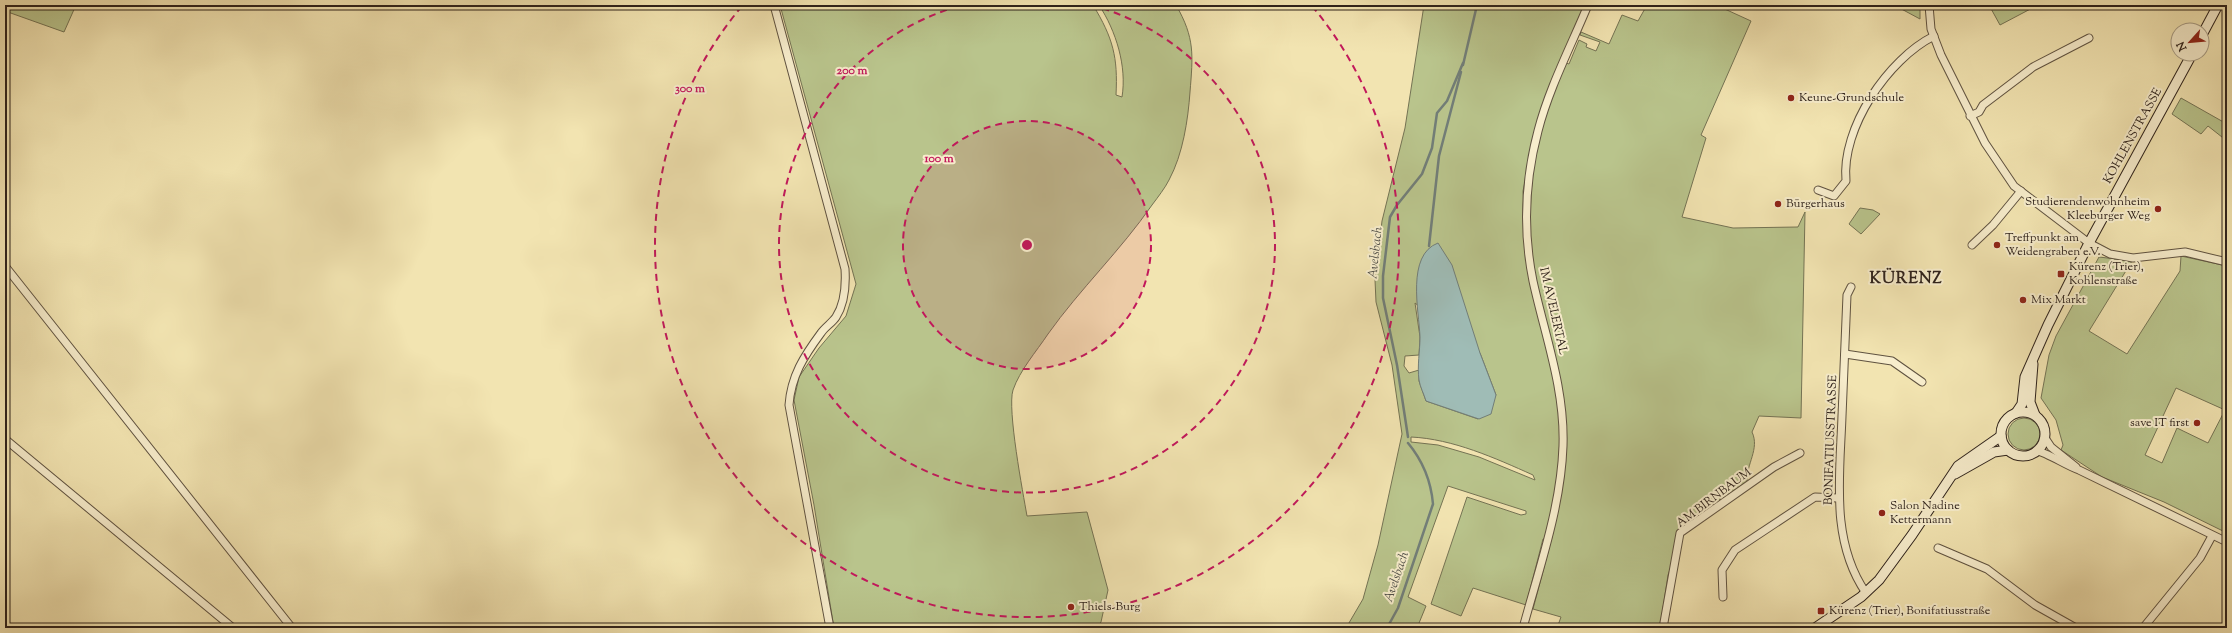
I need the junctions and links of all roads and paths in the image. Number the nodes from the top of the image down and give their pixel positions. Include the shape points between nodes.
1 (774, 5) edge
2 (1588, 5) edge
3 (1929, 5) edge
4 (2218, 5) edge
5 (2209, 22) edge
6 (1934, 36) junction
7 (2089, 38) dead end
8 (2188, 62) edge
9 (1970, 116) junction
10 (1818, 190) dead end
11 (2021, 191) junction
12 (2089, 243) junction
13 (1972, 245) dead end
14 (2227, 262) edge
15 (5, 266) edge
16 (1851, 287) dead end
17 (1845, 354) junction
18 (2034, 359) junction
19 (1922, 382) dead end
20 (2016, 412) junction
21 (2035, 415) junction
22 (2001, 436) junction
23 (2045, 438) junction
24 (5, 439) edge
25 (2008, 450) junction
26 (2037, 451) junction
27 (1800, 453) dead end
28 (2079, 470) junction
29 (1949, 477) junction
30 (1838, 498) junction
31 (2212, 536) junction
32 (2227, 542) edge
33 (1938, 548) dead end
34 (1866, 593) junction
35 (1722, 597) dead end
36 (233, 628) edge
37 (292, 628) edge
38 (830, 628) edge
39 (1523, 628) edge
40 (1662, 628) edge
41 (1816, 628) edge
42 (2076, 628) edge
43 (2143, 628) edge

1 - 38 street via 845,269 846,286 836,317 822,332 797,369 790,387 789,405
2 - 39 street, IM AVELERTAL via 1544,109 1537,131 1527,192 1527,232 1532,273 1558,381 1563,446 1552,520
3 - 6 street
4 - 5 main road
6 - 9 street
6 - 10 street via 1910,51 1885,77 1871,98 1849,141 1844,166 1846,180 1834,196
7 - 9 street via 2033,67 1983,105 1979,112
8 - 12 main road, KOHLENSTRASSE
9 - 11 street via 1996,162
11 - 12 street
11 - 13 street via 1993,225
12 - 14 street via 2121,257 2185,252
12 - 18 main road, KOHLENSTRASSE via 2041,338
15 - 37 street
16 - 17 street, BONIFATIUSSTRASSE via 1847,295
17 - 19 street via 1892,361
17 - 30 street, BONIFATIUSSTRASSE
18 - 20 main road, KOHLENSTRASSE via 2025,377 2022,404
18 - 21 main road, KOHLENSTRASSE via 2030,402
20 - 21 main road
20 - 22 main road, KOHLENSTRASSE via 2004,422
21 - 23 main road, KOHLENSTRASSE via 2044,425
22 - 25 main road
22 - 29 main road via 1963,461
23 - 26 main road
23 - 28 street via 2050,446
24 - 36 street
25 - 26 main road via 2021,456
25 - 29 main road via 1994,452
26 - 28 street
27 - 40 street, AM BIRNBAUM via 1774,467 1680,534
28 - 31 street via 2189,522
29 - 34 main road via 1896,558
30 - 34 street, BONIFATIUSSTRASSE via 1843,538 1857,580
30 - 35 street via 1815,496 1735,550 1722,570
31 - 32 street
31 - 43 street via 2200,558
33 - 42 street via 1987,569 2035,605
34 - 41 main road

